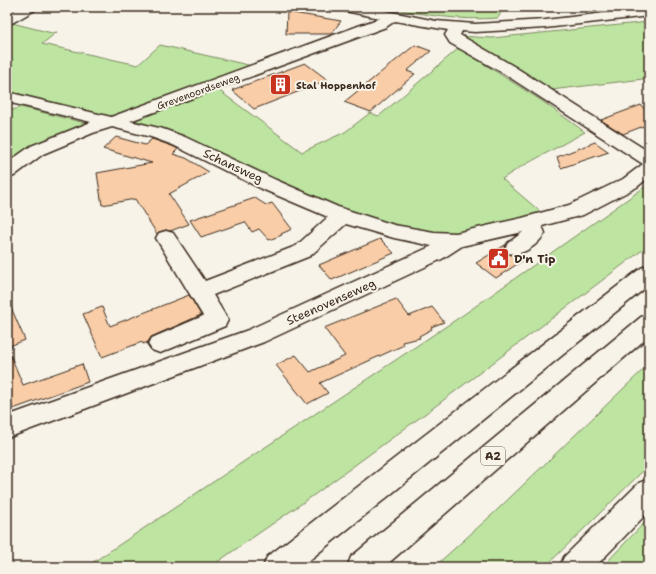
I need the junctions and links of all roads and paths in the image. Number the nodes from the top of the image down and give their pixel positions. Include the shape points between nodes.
1 (30, 7) edge
2 (345, 7) edge
3 (425, 7) edge
4 (649, 12) edge
5 (400, 18) junction
6 (7, 20) edge
7 (458, 27) junction
8 (7, 97) edge
9 (112, 122) junction
10 (649, 160) edge
11 (649, 168) edge
12 (7, 172) edge
13 (342, 216) junction
14 (531, 222) junction
15 (166, 238) dead end
16 (456, 240) junction
17 (515, 248) dead end
18 (649, 273) edge
19 (200, 292) junction
20 (649, 323) edge
21 (160, 344) dead end
22 (7, 427) edge
23 (649, 492) edge
24 (278, 567) edge
25 (362, 567) edge
26 (575, 567) edge

1 - 6 main road
2 - 5 main road
3 - 5 main road, Grevenoordseweg
4 - 7 main road via 498,28
5 - 7 main road
5 - 9 main road, Grevenoordseweg
7 - 10 main road via 452,35 455,40 510,70
8 - 9 main road, Schansweg
9 - 12 main road, Grevenoordseweg via 37,150
9 - 13 main road, Schansweg via 179,141
11 - 14 main road, Steenovenseweg via 630,183 576,210
13 - 16 main road, Schansweg via 396,232
13 - 19 main road via 303,251
14 - 16 main road, Steenovenseweg
14 - 17 main road via 535,233
15 - 19 main road
16 - 22 main road, Steenovenseweg via 435,254 256,336
18 - 24 main road
19 - 21 main road via 217,320
20 - 25 main road, A2
23 - 26 main road

